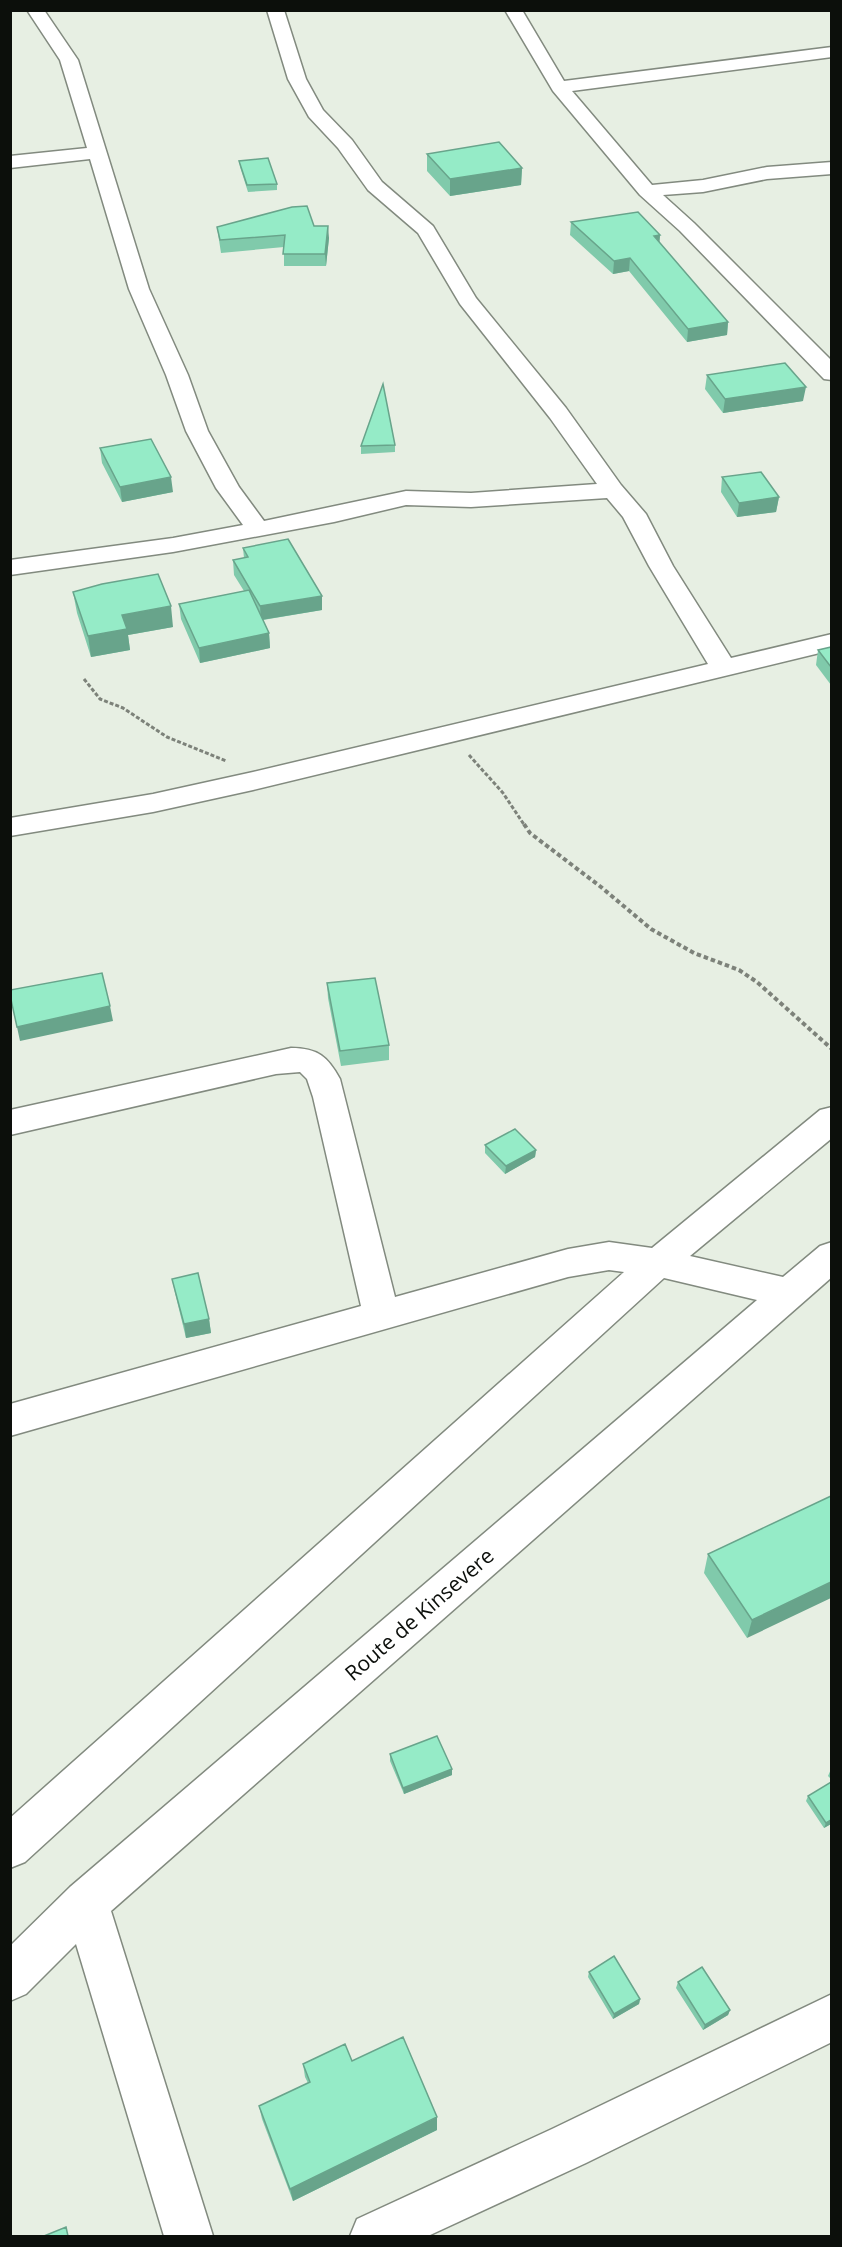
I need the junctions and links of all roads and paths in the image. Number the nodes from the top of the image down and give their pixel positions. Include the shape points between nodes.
1 (35, 10) edge
2 (275, 10) edge
3 (513, 10) edge
4 (831, 52) edge
5 (559, 87) junction
6 (96, 153) junction
7 (10, 162) edge
8 (831, 168) edge
9 (647, 191) junction
10 (807, 350) junction
11 (831, 353) edge
12 (831, 374) edge
13 (613, 490) junction
14 (258, 530) junction
15 (10, 568) edge
16 (831, 642) edge
17 (724, 668) junction
18 (84, 679) dead end
19 (456, 733) junction
20 (253, 782) junction
21 (10, 827) edge
22 (831, 1049) edge
23 (831, 1119) edge
24 (10, 1123) edge
25 (831, 1256) edge
26 (658, 1263) junction
27 (790, 1293) junction
28 (381, 1316) junction
29 (10, 1420) edge
30 (10, 1847) edge
31 (86, 1903) junction
32 (10, 1977) edge
33 (831, 2017) edge
34 (188, 2236) edge
35 (374, 2236) edge

1 - 6 street via 69,60
2 - 13 street via 297,79 315,113 345,144 375,186 426,230 467,300 563,420
3 - 5 street
4 - 5 street
5 - 9 street
6 - 7 street
6 - 14 street via 139,289 197,431 228,488
8 - 9 street
9 - 10 street
10 - 11 street
10 - 12 street
13 - 14 street via 471,500 406,498
13 - 17 street via 634,514
14 - 15 street
16 - 17 street
17 - 19 street
18 - 20 path via 100,699 123,708 167,737 227,761
19 - 20 street
19 - 22 path via 473,763 503,793 530,833 651,929 694,953 740,970 757,982
20 - 21 street via 153,804
23 - 26 street
24 - 28 street via 276,1062 296,1059 313,1064 322,1073 362,1224
25 - 27 street, Route de Kinsevere
26 - 27 street
26 - 28 street via 609,1256 568,1263
26 - 30 street
27 - 31 street, Route de Kinsevere
28 - 29 street
31 - 32 street, Route de Kinsevere
31 - 34 street
33 - 35 street via 569,2146

